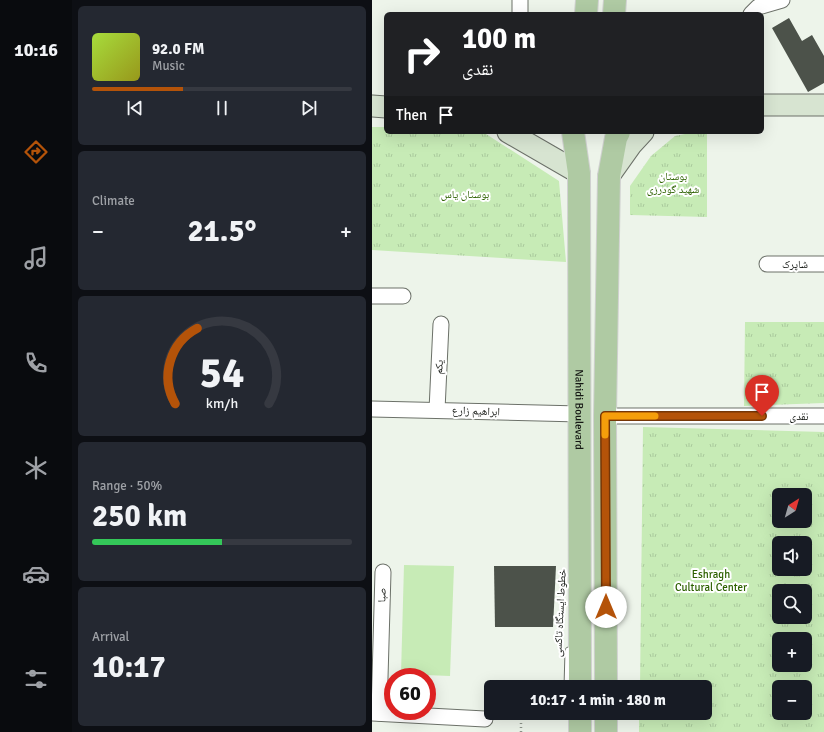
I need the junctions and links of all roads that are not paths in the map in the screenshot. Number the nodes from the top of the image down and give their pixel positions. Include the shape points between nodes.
1 (520, 0) edge
2 (587, 0) edge
3 (615, 0) edge
4 (782, 0) edge
5 (520, 12) edge
6 (586, 12) edge
7 (614, 12) edge
8 (753, 12) edge
9 (764, 105) edge
10 (824, 105) edge
11 (372, 106) edge
12 (384, 107) edge
13 (511, 134) edge
14 (573, 134) edge
15 (641, 134) edge
16 (617, 135) edge
17 (579, 173) junction
18 (609, 176) junction
19 (767, 264) dead end
20 (824, 264) edge
21 (372, 296) edge
22 (403, 296) dead end
23 (441, 324) dead end
24 (579, 350) junction
25 (606, 359) junction
26 (580, 393) junction
27 (606, 395) junction
28 (372, 409) edge
29 (438, 410) junction
30 (580, 414) junction
31 (605, 416) junction
32 (824, 416) edge
33 (580, 542) junction
34 (383, 572) dead end
35 (571, 572) dead end
36 (569, 646) dead end
37 (572, 680) edge
38 (572, 680) edge
39 (606, 680) edge
40 (376, 713) edge
41 (484, 719) edge
42 (580, 720) edge
43 (606, 720) edge
44 (580, 732) edge
45 (606, 732) edge

1 - 5 street
2 - 6 main road
3 - 7 main road
4 - 8 street via 758,7
9 - 10 main road
11 - 12 main road
13 - 17 main road
14 - 17 main road, Nahidi Boulevard
15 - 18 main road
16 - 18 main road
17 - 24 main road, Nahidi Boulevard
18 - 25 main road
19 - 20 street, شاپرک
21 - 22 street
23 - 29 street, یکم
24 - 25 main road via 583,357 593,363 601,363
24 - 26 main road, Nahidi Boulevard
25 - 27 main road
26 - 27 main road via 584,387 594,383
26 - 30 main road, Nahidi Boulevard
27 - 31 main road
28 - 29 street, ابراهیم زارع
29 - 30 street, ابراهیم زارع
30 - 33 main road, Nahidi Boulevard
31 - 32 street, نقدی
31 - 39 main road
33 - 35 lane, خطوط ایستگاه تاکسی
33 - 37 main road, Nahidi Boulevard
34 - 40 street, صبا
36 - 38 lane, خطوط ایستگاه تاکسی
40 - 41 street
42 - 44 main road
43 - 45 main road

